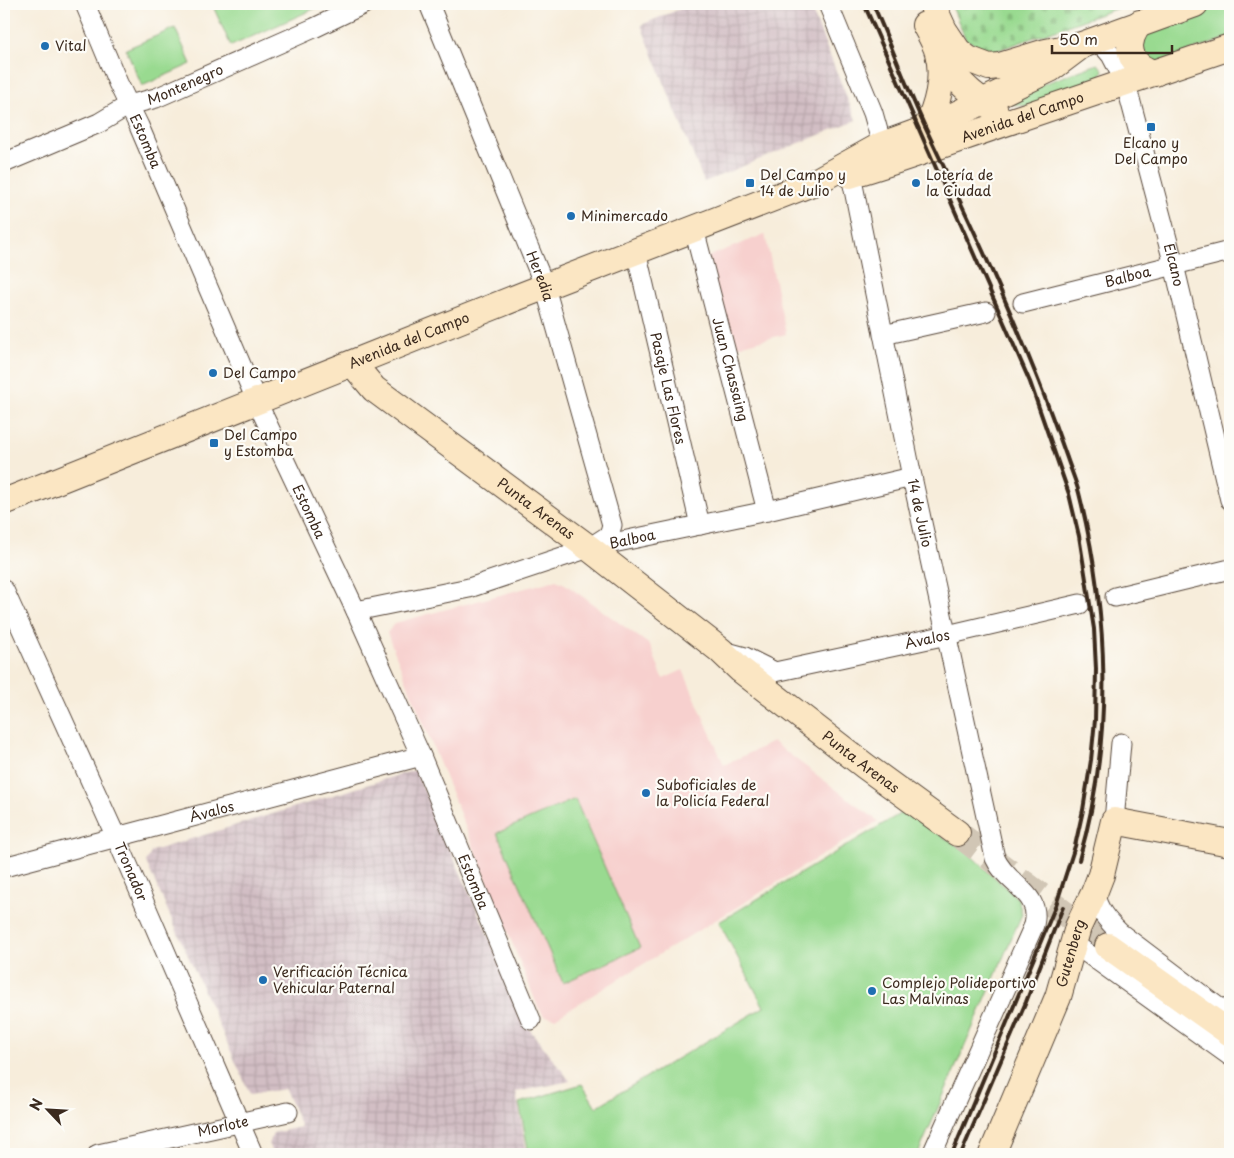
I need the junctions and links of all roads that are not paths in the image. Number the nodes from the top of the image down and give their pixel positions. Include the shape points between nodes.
1 (85, 4) edge
2 (364, 4) edge
3 (429, 4) edge
4 (828, 4) edge
5 (916, 4) edge
6 (932, 4) edge
7 (1196, 4) edge
8 (1140, 24) junction
9 (1090, 42) junction
10 (1230, 48) edge
11 (948, 53) junction
12 (1155, 73) junction
13 (1126, 84) junction
14 (981, 102) junction
15 (129, 105) junction
16 (1019, 118) junction
17 (926, 129) junction
18 (882, 145) junction
19 (4, 163) edge
20 (851, 175) junction
21 (815, 182) junction
22 (694, 228) junction
23 (636, 251) junction
24 (1230, 251) edge
25 (1174, 265) junction
26 (545, 287) junction
27 (1024, 303) dead end
28 (986, 312) dead end
29 (882, 336) junction
30 (354, 364) junction
31 (257, 402) junction
32 (912, 477) junction
33 (1230, 500) edge
34 (4, 502) edge
35 (766, 511) junction
36 (700, 525) junction
37 (589, 548) junction
38 (1230, 569) edge
39 (4, 590) edge
40 (1115, 597) dead end
41 (1080, 604) dead end
42 (356, 611) junction
43 (947, 635) junction
44 (720, 650) junction
45 (775, 672) joint
46 (1121, 743) dead end
47 (421, 756) junction
48 (1114, 821) junction
49 (958, 833) tunnel mouth
50 (116, 837) junction
51 (1230, 843) edge
52 (4, 867) edge
53 (1094, 893) junction
54 (1073, 943) junction
55 (1108, 946) tunnel mouth
56 (1230, 1016) edge
57 (531, 1020) dead end
58 (1230, 1033) edge
59 (1230, 1056) edge
60 (288, 1112) dead end
61 (240, 1122) junction
62 (98, 1154) edge
63 (253, 1154) edge
64 (932, 1154) edge
65 (992, 1154) edge

1 - 15 street, Estomba
2 - 15 street, Montenegro via 156,98
3 - 26 street, Heredia
4 - 18 street via 873,112
5 - 11 main road
6 - 11 main road via 944,30
7 - 8 main road, Avenida del Campo
8 - 9 main road, Avenida del Campo
8 - 12 main road via 1131,37 1131,53 1140,67
9 - 11 main road, Avenida del Campo via 988,67
9 - 13 street, Elcano via 1110,55
9 - 14 main road, Avenida del Campo via 1050,69
10 - 12 main road, Avenida del Campo
11 - 14 main road via 956,79
11 - 17 main road via 936,105
12 - 13 main road, Avenida del Campo
13 - 16 main road, Avenida del Campo
13 - 25 street, Elcano
14 - 16 main road
14 - 17 main road, Avenida del Campo
15 - 19 street, Montenegro via 98,123
15 - 31 street, Estomba
16 - 20 main road, Avenida del Campo
17 - 18 main road, Avenida del Campo
18 - 21 main road, Avenida del Campo
20 - 21 main road, Avenida del Campo
20 - 29 street, 14 de Julio
21 - 22 main road, Avenida del Campo
22 - 23 main road, Avenida del Campo
22 - 35 street, Juan Chassaing
23 - 26 main road, Avenida del Campo
23 - 36 street, Pasaje Las Flores
24 - 25 street, Balboa
25 - 27 street, Balboa
25 - 33 street, Elcano
26 - 30 main road, Avenida del Campo
26 - 37 street, Heredia via 612,525 609,535
28 - 29 street
29 - 32 street, 14 de Julio
30 - 31 main road, Avenida del Campo
30 - 37 main road, Punta Arenas via 374,388
31 - 34 main road, Avenida del Campo
31 - 42 street, Estomba
32 - 35 street, Balboa
32 - 43 street, 14 de Julio
35 - 36 street, Balboa
36 - 37 street, Balboa
37 - 42 street, Balboa via 470,588
37 - 44 main road, Punta Arenas
38 - 40 street
39 - 50 street, Tronador
41 - 43 street, Ávalos
42 - 47 street, Estomba
43 - 45 street, Ávalos
43 - 64 street, 14 de Julio via 999,868 1032,900 1036,916
44 - 45 street, Punta Arenas via 745,657
44 - 49 main road, Punta Arenas via 865,766
46 - 48 street, Gutenberg
47 - 50 street, Ávalos
47 - 57 street, Estomba
48 - 51 main road
48 - 53 main road, Gutenberg
50 - 52 street, Ávalos
50 - 61 street, Tronador
53 - 54 main road, Gutenberg
53 - 56 street via 1097,906 1119,932
54 - 59 street
54 - 65 main road, Gutenberg via 1058,996
55 - 58 main road
60 - 61 street, Morlote
61 - 62 street, Morlote
61 - 63 street, Tronador

